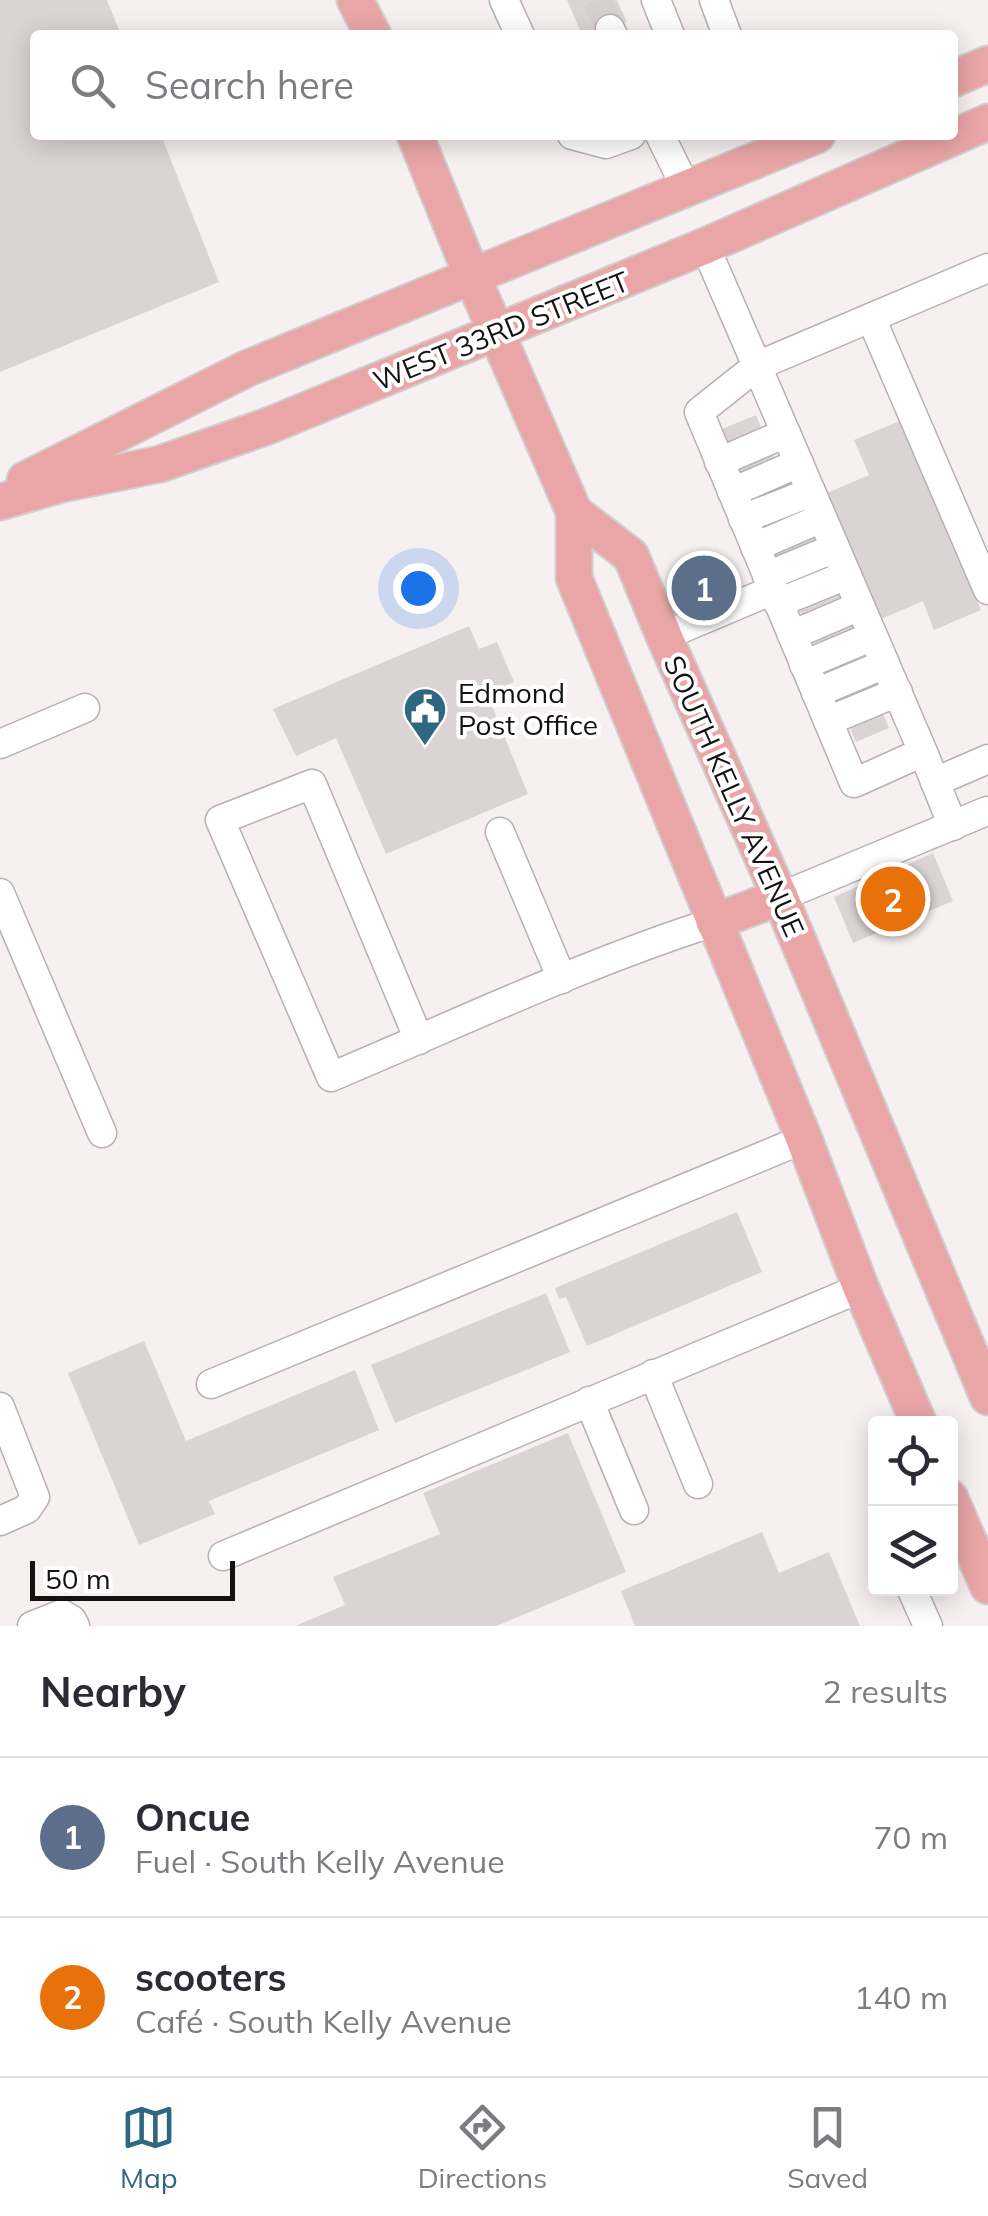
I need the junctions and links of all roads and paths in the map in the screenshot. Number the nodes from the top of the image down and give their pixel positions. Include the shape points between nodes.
1 (355, 0) edge
2 (504, 0) edge
3 (656, 0) edge
4 (714, 0) edge
5 (370, 30) edge
6 (518, 30) edge
7 (668, 30) edge
8 (725, 30) edge
9 (988, 64) edge
10 (958, 77) edge
11 (988, 122) edge
12 (958, 135) edge
13 (417, 140) edge
14 (591, 140) edge
15 (617, 140) edge
16 (662, 140) edge
17 (805, 140) edge
18 (947, 140) edge
19 (686, 188) junction
20 (705, 246) junction
21 (988, 268) edge
22 (472, 276) junction
23 (871, 318) junction
24 (496, 333) junction
25 (757, 366) junction
26 (786, 433) junction
27 (719, 462) junction
28 (799, 463) junction
29 (0, 492) edge
30 (732, 492) junction
31 (811, 492) junction
32 (0, 502) edge
33 (574, 512) junction
34 (822, 518) junction
35 (744, 520) junction
36 (755, 547) junction
37 (836, 548) junction
38 (847, 575) junction
39 (773, 590) junction
40 (988, 590) edge
41 (860, 606) junction
42 (792, 634) junction
43 (664, 636) junction
44 (873, 636) junction
45 (885, 664) junction
46 (804, 665) junction
47 (898, 692) junction
48 (816, 693) junction
49 (84, 708) dead end
50 (828, 721) junction
51 (0, 744) edge
52 (923, 752) junction
53 (988, 759) edge
54 (935, 782) junction
55 (987, 811) edge
56 (953, 826) junction
57 (500, 832) dead end
58 (0, 892) edge
59 (780, 898) junction
60 (714, 922) junction
61 (562, 979) junction
62 (419, 1040) junction
63 (102, 1133) dead end
64 (804, 1139) junction
65 (862, 1288) junction
66 (653, 1374) junction
67 (211, 1384) dead end
68 (988, 1397) edge
69 (588, 1402) junction
70 (0, 1407) edge
71 (916, 1416) edge
72 (698, 1484) dead end
73 (952, 1506) edge
74 (634, 1510) dead end
75 (0, 1521) edge
76 (224, 1556) dead end
77 (988, 1586) edge
78 (915, 1596) edge
79 (32, 1626) edge
80 (75, 1626) edge
81 (928, 1626) edge

1 - 5 main road
2 - 6 street
3 - 7 street
4 - 8 street
9 - 10 main road
11 - 12 main road, WEST 33RD STREET
13 - 22 main road
14 - 15 street
16 - 19 street
17 - 19 main road
18 - 20 main road, WEST 33RD STREET
19 - 22 main road
20 - 24 main road, WEST 33RD STREET
20 - 25 street
21 - 23 street
22 - 24 main road
22 - 29 main road via 248,368
23 - 25 street
23 - 40 street
24 - 32 main road, WEST 33RD STREET via 160,464
24 - 33 main road
25 - 26 street
25 - 27 street via 699,412
26 - 27 street
26 - 28 street
27 - 30 street
28 - 30 street
28 - 31 street
30 - 35 street
31 - 34 street
31 - 35 street
33 - 43 main road, SOUTH KELLY AVENUE via 631,556
33 - 60 main road via 574,578
34 - 36 street
34 - 37 street
35 - 36 street
36 - 39 street
37 - 38 street
37 - 39 street
38 - 39 street
38 - 41 street
39 - 42 street
39 - 43 street
41 - 42 street
41 - 44 street
42 - 46 street
43 - 59 main road, SOUTH KELLY AVENUE
44 - 45 street
44 - 46 street
45 - 47 street
45 - 48 street
46 - 48 street
47 - 50 street
47 - 52 street
48 - 50 street
49 - 51 street
50 - 52 street via 854,782
52 - 54 street
53 - 54 street
54 - 56 street
55 - 56 street
56 - 59 street
57 - 61 street
58 - 63 street
59 - 60 main road
59 - 68 main road, SOUTH KELLY AVENUE
60 - 61 street
60 - 64 main road
61 - 62 street
62 - 62 street via 330,1077 220,820 312,784
64 - 65 main road
64 - 67 street
65 - 66 street
65 - 71 main road
66 - 69 street
66 - 72 street
69 - 74 street
69 - 76 street
70 - 75 street via 35,1496 27,1509
73 - 77 main road
78 - 81 street
79 - 80 street via 62,1614

